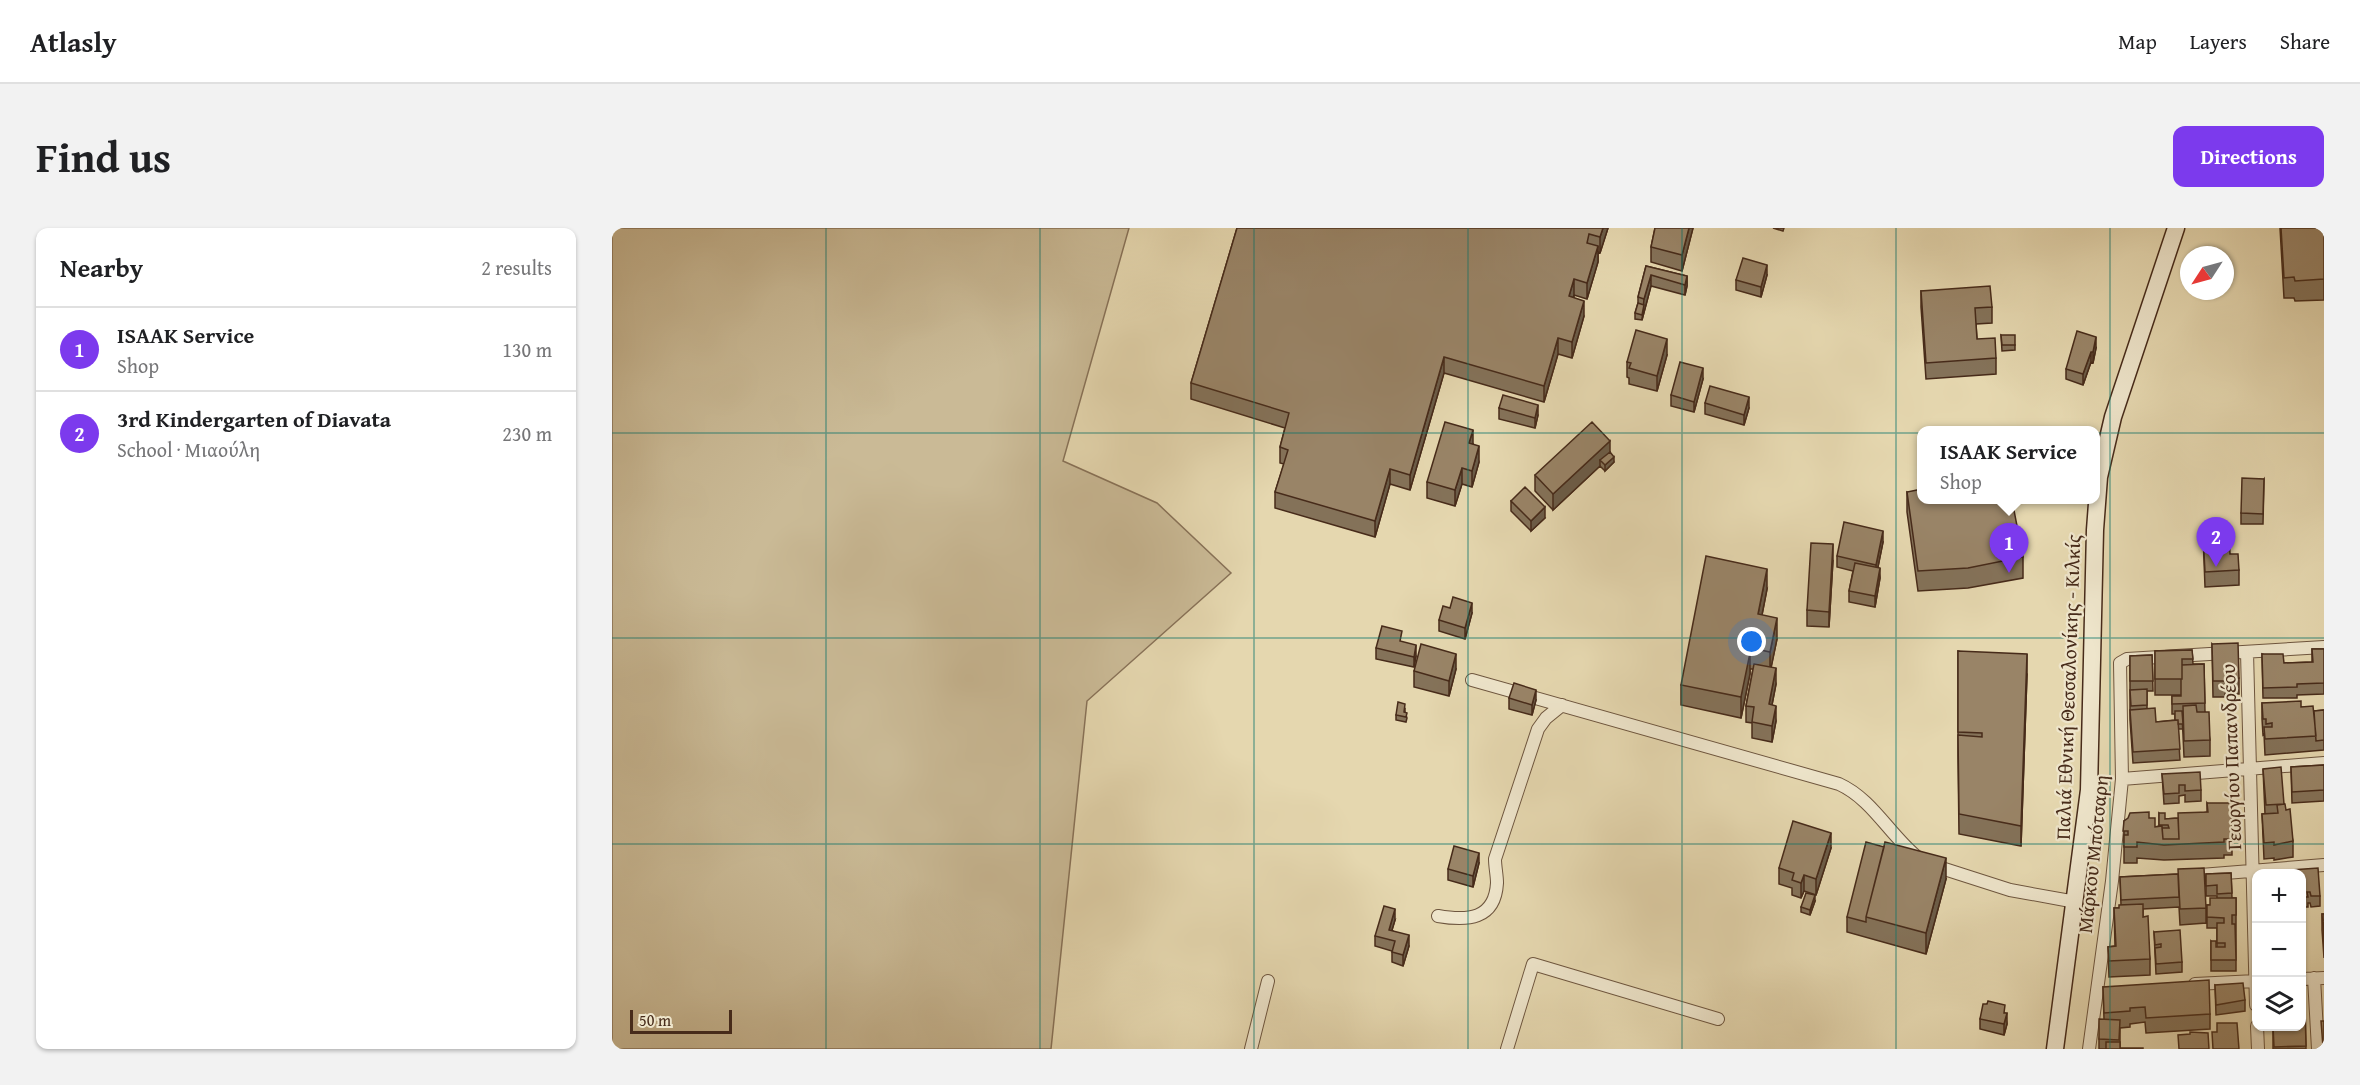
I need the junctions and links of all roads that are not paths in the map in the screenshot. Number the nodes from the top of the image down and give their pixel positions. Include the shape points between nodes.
1 (2176, 228) edge
2 (2100, 473) edge
3 (2097, 504) edge
4 (2324, 647) edge
5 (2247, 652) junction
6 (1472, 680) dead end
7 (1562, 705) junction
8 (2324, 764) edge
9 (2251, 770) junction
10 (2122, 779) junction
11 (2324, 865) edge
12 (2254, 869) edge
13 (2277, 869) edge
14 (2252, 871) edge
15 (2171, 877) edge
16 (2076, 902) junction
17 (1438, 916) dead end
18 (2255, 923) edge
19 (2256, 977) edge
20 (2313, 978) edge
21 (1268, 981) dead end
22 (2252, 981) edge
23 (2188, 984) edge
24 (1718, 1019) dead end
25 (2257, 1031) edge
26 (1251, 1049) edge
27 (1507, 1049) edge
28 (2055, 1049) edge
29 (2089, 1049) edge
30 (2258, 1049) edge
31 (2318, 1049) edge

1 - 2 main road, Παλιά Εθνική Θεσσαλονίκης - Κιλκίς via 2113,417
3 - 16 main road, Παλιά Εθνική Θεσσαλονίκης - Κιλκίς via 2090,790
4 - 5 street
5 - 9 street, Γεωργίου Παπανδρέου
5 - 10 street, Μάρκου Μπότσαρη via 2120,663
6 - 7 street
7 - 16 street via 1839,784 1865,801 1917,858 2010,890
7 - 17 street via 1538,729 1495,859 1497,881 1491,905 1469,920
8 - 9 street
9 - 10 street
9 - 12 street, Γεωργίου Παπανδρέου
10 - 29 street, Μάρκου Μπότσαρη via 2117,880
11 - 13 street
14 - 15 street
16 - 28 main road, Παλιά Εθνική Θεσσαλονίκης - Κιλκίς
18 - 19 street, Γεωργίου Παπανδρέου
20 - 31 street
21 - 26 street
22 - 23 street
24 - 27 street via 1533,964
25 - 30 street

